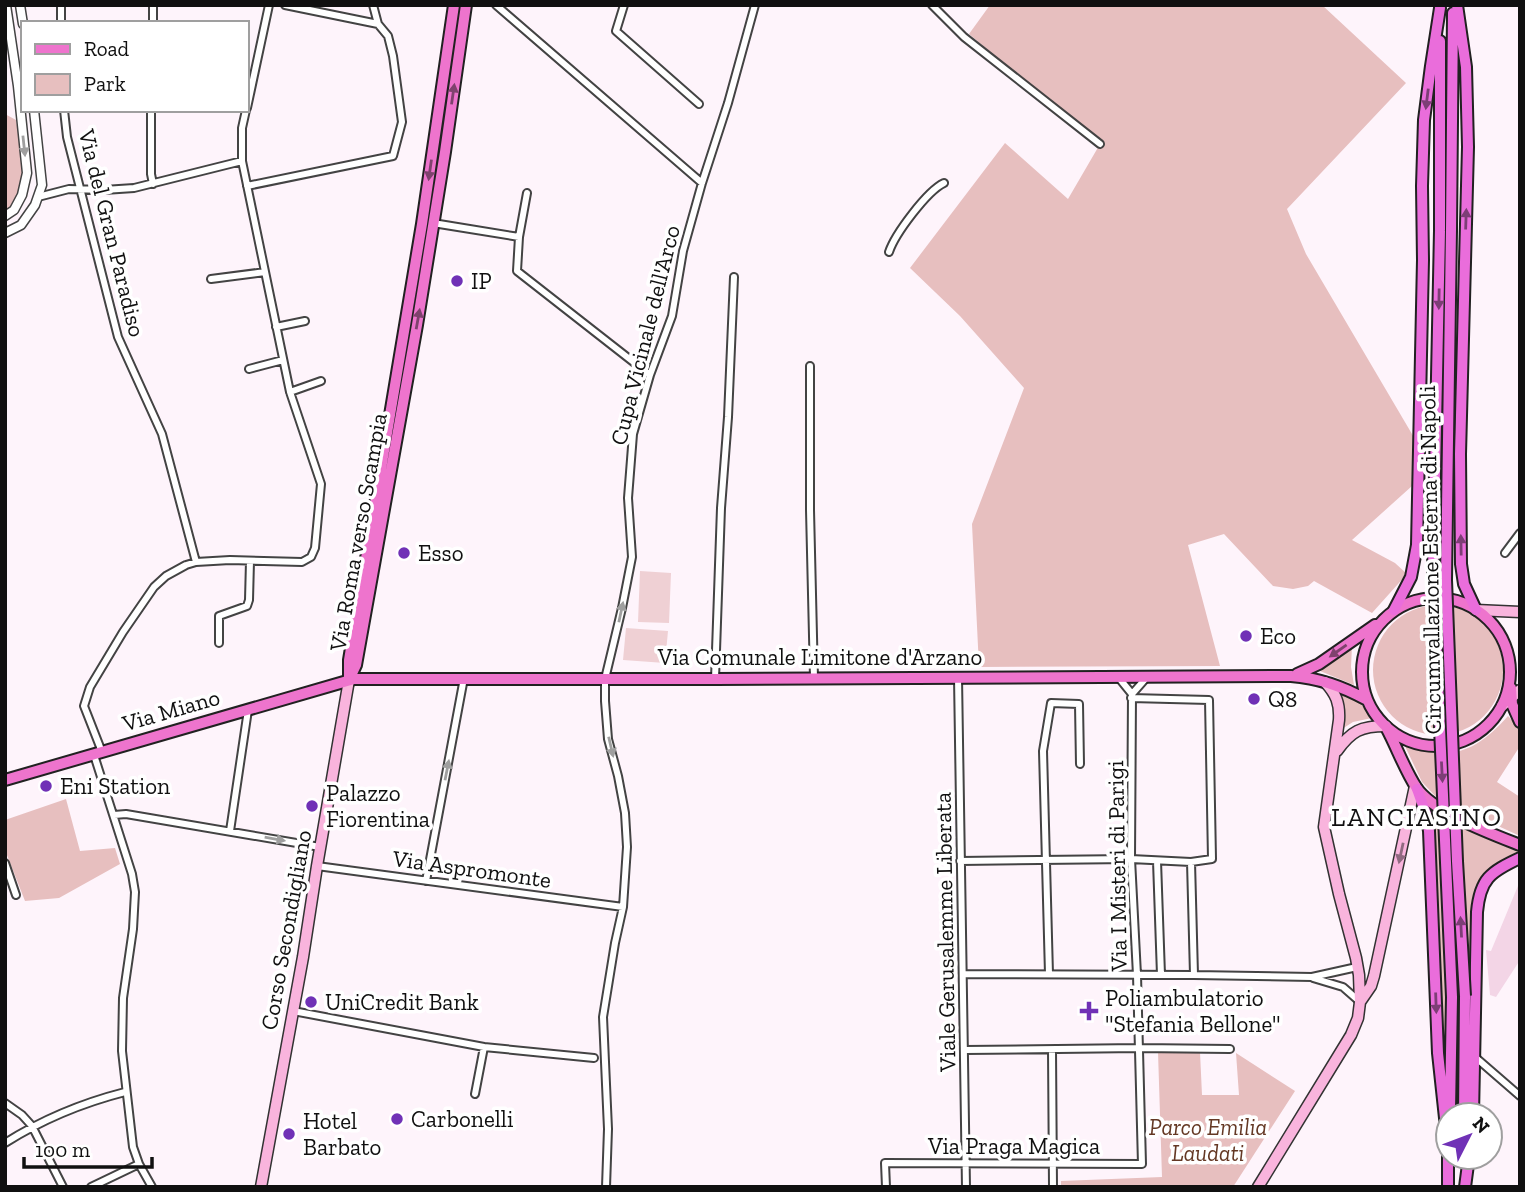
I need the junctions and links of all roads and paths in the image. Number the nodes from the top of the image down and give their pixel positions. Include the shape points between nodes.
1 (6, 5) edge
2 (269, 5) edge
3 (285, 5) edge
4 (373, 5) edge
5 (454, 5) edge
6 (466, 5) edge
7 (496, 5) edge
8 (624, 5) edge
9 (755, 5) edge
10 (932, 5) edge
11 (1455, 5) edge
12 (1440, 6) edge
13 (378, 24) junction
14 (248, 100) edge
15 (699, 104) dead end
16 (34, 112) edge
17 (64, 112) edge
18 (151, 112) edge
19 (245, 112) edge
20 (1100, 144) dead end
21 (242, 161) junction
22 (702, 183) junction
23 (944, 183) dead end
24 (153, 184) junction
25 (247, 186) junction
26 (81, 189) junction
27 (527, 193) dead end
28 (38, 197) junction
29 (5, 216) edge
30 (429, 224) junction
31 (1445, 231) junction
32 (5, 233) edge
33 (519, 237) junction
34 (889, 252) dead end
35 (265, 272) junction
36 (734, 277) dead end
37 (211, 279) dead end
38 (305, 321) dead end
39 (276, 327) junction
40 (283, 360) junction
41 (810, 366) dead end
42 (249, 369) dead end
43 (650, 375) junction
44 (321, 381) dead end
45 (290, 392) junction
46 (1520, 533) edge
47 (1505, 552) dead end
48 (250, 561) junction
49 (196, 562) junction
50 (1394, 610) junction
51 (1476, 610) junction
52 (1520, 612) edge
53 (1382, 621) junction
54 (219, 643) dead end
55 (1510, 666) junction
56 (1147, 676) junction
57 (1291, 676) junction
58 (958, 677) junction
59 (1118, 677) junction
60 (464, 678) junction
61 (814, 678) junction
62 (606, 679) junction
63 (715, 679) junction
64 (349, 680) junction
65 (1325, 681) junction
66 (1516, 694) edge
67 (1131, 696) junction
68 (1367, 700) junction
69 (1502, 706) junction
70 (248, 709) junction
71 (1520, 722) edge
72 (1386, 726) junction
73 (98, 753) junction
74 (1334, 754) junction
75 (1080, 764) dead end
76 (5, 780) edge
77 (1416, 788) junction
78 (114, 815) junction
79 (230, 831) junction
80 (1520, 845) edge
81 (320, 847) junction
82 (1520, 858) edge
83 (1131, 859) junction
84 (1046, 860) junction
85 (960, 861) junction
86 (1157, 861) junction
87 (1191, 862) junction
88 (5, 863) edge
89 (317, 866) junction
90 (426, 881) junction
91 (16, 895) dead end
92 (623, 907) junction
93 (963, 974) junction
94 (1049, 974) junction
95 (1137, 975) junction
96 (1161, 975) junction
97 (1194, 975) junction
98 (1358, 975) junction
99 (1374, 976) junction
100 (1312, 977) junction
101 (1343, 987) junction
102 (1360, 1002) junction
103 (293, 1011) junction
104 (484, 1047) junction
105 (1139, 1048) junction
106 (1230, 1049) dead end
107 (965, 1050) junction
108 (1052, 1050) junction
109 (1475, 1057) junction
110 (594, 1058) dead end
111 (125, 1092) junction
112 (475, 1094) dead end
113 (1520, 1096) edge
114 (1443, 1101) edge
115 (1449, 1101) edge
116 (1464, 1101) edge
117 (1473, 1101) edge
118 (5, 1103) edge
119 (32, 1126) junction
120 (5, 1143) edge
121 (139, 1164) junction
122 (966, 1164) junction
123 (1052, 1164) junction
124 (1142, 1164) joint
125 (62, 1187) edge
126 (91, 1187) edge
127 (152, 1187) edge
128 (261, 1187) edge
129 (606, 1187) edge
130 (886, 1187) edge
131 (966, 1187) edge
132 (1053, 1187) edge
133 (1258, 1187) edge

1 -> 29 street via 27,173 22,195
2 - 14 street
3 - 13 street
4 - 13 street
5 -> 30 main road, Via Roma verso Scampia
30 -> 6 main road, Via Roma verso Scampia
7 - 22 street
8 - 15 street via 616,31
9 - 22 street, Cupa Vicinale dell'Arco
10 - 20 street via 964,37
11 - 31 highway, Circumvallazione Esterna di Napoli
51 -> 11 highway via 1461,564 1468,147 1466,67
12 - 31 highway, Circumvallazione Esterna di Napoli
12 -> 50 highway via 1424,120 1417,545 1411,577
13 - 25 street via 388,36 393,56 402,122 393,156
16 - 28 street via 43,185
17 - 26 street, Via del Gran Paradiso
18 - 24 street
19 - 21 street
21 - 24 street
21 - 25 street
22 - 43 street, Cupa Vicinale dell'Arco via 683,251 672,316
23 - 34 street via 923,202
24 - 26 street
25 - 35 street
26 - 28 street
26 - 49 street, Via del Gran Paradiso via 118,337 162,434
27 - 33 street
28 - 32 street via 21,225
30 - 33 street
30 - 64 main road, Via Roma verso Scampia via 382,460
64 -> 30 main road, Via Roma verso Scampia via 356,666 406,386
31 -> 115 highway, Circumvallazione Esterna di Napoli, bridge via 1433,571 1452,997
116 -> 31 highway, Circumvallazione Esterna di Napoli, bridge via 1465,996 1446,580
33 - 43 street via 517,271
35 - 37 street
35 - 39 street
36 - 63 street
38 - 39 street
39 - 40 street
40 - 42 street
40 - 45 street
41 - 61 street
62 -> 43 street, Cupa Vicinale dell'Arco via 632,557 628,498 633,435
44 - 45 street
45 - 48 street via 321,484 315,548 302,562
46 - 47 street
48 - 49 street
48 - 54 street via 247,606 219,616
49 - 73 street via 154,587 90,687 84,706
50 - 51 main road via 1409,602 1444,598
50 - 53 main road
51 - 52 main road
51 - 55 main road via 1499,634
53 -> 57 main road via 1319,664
53 - 68 main road via 1369,640 1362,664
55 - 66 main road
55 - 69 main road
56 - 57 main road, Via Comunale Limitone d'Arzano
56 - 59 main road, Via Comunale Limitone d'Arzano
56 - 67 street
57 - 65 main road, Via Comunale Limitone d'Arzano
58 - 59 main road, Via Comunale Limitone d'Arzano
58 - 61 main road, Via Comunale Limitone d'Arzano
58 - 85 street, Viale Gerusalemme Liberata
59 - 67 street
60 - 62 main road, Via Comunale Limitone d'Arzano
60 - 64 main road, Via Comunale Limitone d'Arzano
90 -> 60 street
61 - 63 main road, Via Comunale Limitone d'Arzano
62 - 63 main road, Via Comunale Limitone d'Arzano
62 -> 92 street, Cupa Vicinale dell'Arco via 608,739 628,847
64 - 70 main road, Via Miano
64 - 81 main road, Corso Secondigliano
65 - 68 main road, Via Comunale Limitone d'Arzano
65 - 74 main road via 1340,705
66 - 69 main road
66 - 71 main road
67 - 83 street, Via I Misteri di Parigi
67 - 87 street via 1209,700 1212,859
68 - 72 main road
69 - 72 main road via 1475,735 1445,745 1413,742
70 - 73 main road, Via Miano
70 - 79 street
72 - 74 main road via 1355,731
72 - 77 main road
73 - 76 main road, Via Miano
73 - 78 street
74 - 98 main road via 1324,827
75 - 84 street via 1079,704 1051,703 1043,751
77 - 80 main road via 1443,810
77 -> 99 main road
77 -> 114 highway via 1429,831
78 - 79 street
78 - 111 street via 135,892 122,998
79 -> 81 street
81 - 89 main road, Corso Secondigliano
82 - 109 highway via 1487,878 1479,893
83 - 84 street
83 - 86 street
83 - 95 street, Via I Misteri di Parigi
84 - 85 street
84 - 94 street
85 - 93 street, Viale Gerusalemme Liberata
86 - 87 street
86 - 96 street, Via I Misteri di Parigi
87 - 97 street
88 - 91 street
89 - 90 street, Via Aspromonte
89 - 103 main road, Corso Secondigliano
90 - 92 street, Via Aspromonte
92 - 129 street, Cupa Vicinale dell'Arco via 603,1017
93 - 94 street
93 - 107 street, Viale Gerusalemme Liberata
94 - 95 street
95 - 96 street
95 - 105 street, Via I Misteri di Parigi
96 - 97 street
97 - 100 street
98 - 99 main road
98 - 100 street
98 - 101 street
98 - 102 main road
99 - 102 main road
100 - 101 street
101 - 102 street
102 - 133 main road via 1351,1035
103 - 104 street
103 - 128 main road, Corso Secondigliano
104 - 110 street
104 - 112 street
105 - 106 street
105 - 108 street
105 - 124 street, Via I Misteri di Parigi
107 - 108 street
107 - 122 street, Viale Gerusalemme Liberata
108 - 123 street
109 - 113 street
109 - 117 highway
111 - 119 street
111 - 121 street
118 - 119 street
119 - 120 street
119 - 125 street
121 - 126 street
121 - 127 street
122 - 123 street, Via Praga Magica
122 - 130 street, Via Praga Magica via 885,1163
122 - 131 street, Viale Gerusalemme Liberata
123 - 124 street, Via Praga Magica
123 - 132 street

